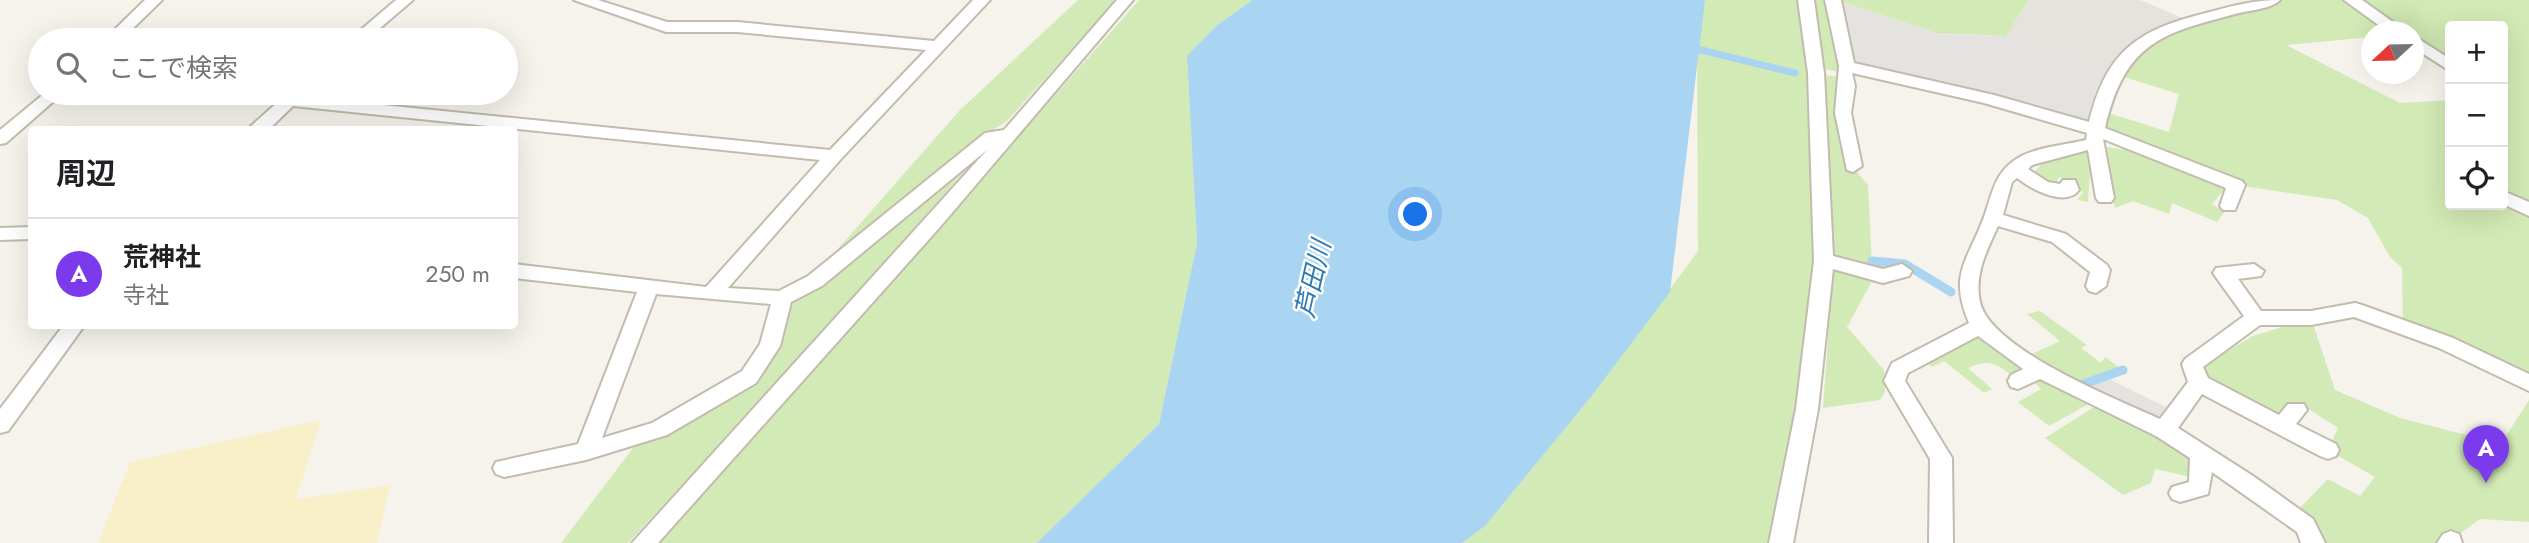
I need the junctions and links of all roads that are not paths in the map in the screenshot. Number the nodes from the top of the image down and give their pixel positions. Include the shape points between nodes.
1 (154, 0) edge
2 (405, 0) edge
3 (582, 0) edge
4 (982, 0) edge
5 (1125, 0) edge
6 (1807, 0) edge
7 (1833, 0) edge
8 (2352, 0) edge
9 (2260, 1) edge
10 (2383, 21) edge
11 (125, 28) edge
12 (371, 28) edge
13 (939, 46) junction
14 (2424, 49) edge
15 (2445, 63) edge
16 (1847, 66) junction
17 (41, 105) edge
18 (284, 105) edge
19 (366, 105) edge
20 (261, 126) edge
21 (1006, 134) junction
22 (2094, 135) junction
23 (0, 139) edge
24 (834, 156) junction
25 (1853, 166) dead end
26 (2018, 169) junction
27 (2069, 184) dead end
28 (2105, 198) dead end
29 (2508, 200) edge
30 (2229, 206) dead end
31 (2529, 210) edge
32 (1993, 218) junction
33 (28, 233) edge
34 (0, 234) edge
35 (1824, 260) junction
36 (518, 271) edge
37 (2254, 271) dead end
38 (1888, 278) dead end
39 (2096, 286) dead end
40 (649, 287) junction
41 (712, 294) junction
42 (782, 298) junction
43 (2256, 318) junction
44 (1980, 326) junction
45 (72, 329) edge
46 (2040, 369) junction
47 (2018, 381) dead end
48 (2199, 383) junction
49 (2529, 383) edge
50 (0, 425) edge
51 (2164, 430) junction
52 (2328, 450) dead end
53 (586, 451) junction
54 (2201, 453) junction
55 (504, 468) dead end
56 (2180, 494) dead end
57 (644, 543) edge
58 (1781, 543) edge
59 (1941, 543) edge
60 (2313, 543) edge

1 - 11 street
2 - 12 street
3 - 13 street via 666,27 737,27
4 - 13 street
5 - 21 street
6 - 35 street via 1816,73
7 - 16 street
8 - 10 street
9 - 22 street via 2150,36 2114,74
13 - 24 street
14 - 15 street
16 - 22 street via 1986,98
16 - 25 street via 1843,113
17 - 23 street
18 - 20 street
19 - 24 street
21 - 42 street via 991,137 815,281
21 - 57 street via 933,223
22 - 26 street via 2094,143 2026,161
22 - 28 street
22 - 30 street via 2187,162 2236,185
24 - 41 street
26 - 27 street via 2029,180 2057,192 2070,190
26 - 32 street via 2004,180
29 - 31 street
32 - 39 street via 2059,238 2100,270
32 - 44 street via 1971,263 1970,302
33 - 34 street
35 - 38 street
35 - 58 street via 1807,409
36 - 40 street
37 - 43 street via 2223,273
40 - 41 street
40 - 53 street
41 - 42 street
42 - 53 street via 770,346 750,377 659,429
43 - 48 street via 2192,364
43 - 49 street via 2311,318 2355,310 2446,343
44 - 46 street
44 - 59 street via 1899,368 1895,381 1941,458
45 - 50 street
46 - 47 street
46 - 51 street
48 - 51 street
48 - 52 street via 2289,418
51 - 54 street
53 - 55 street
54 - 56 street via 2200,488
54 - 60 street via 2305,526

